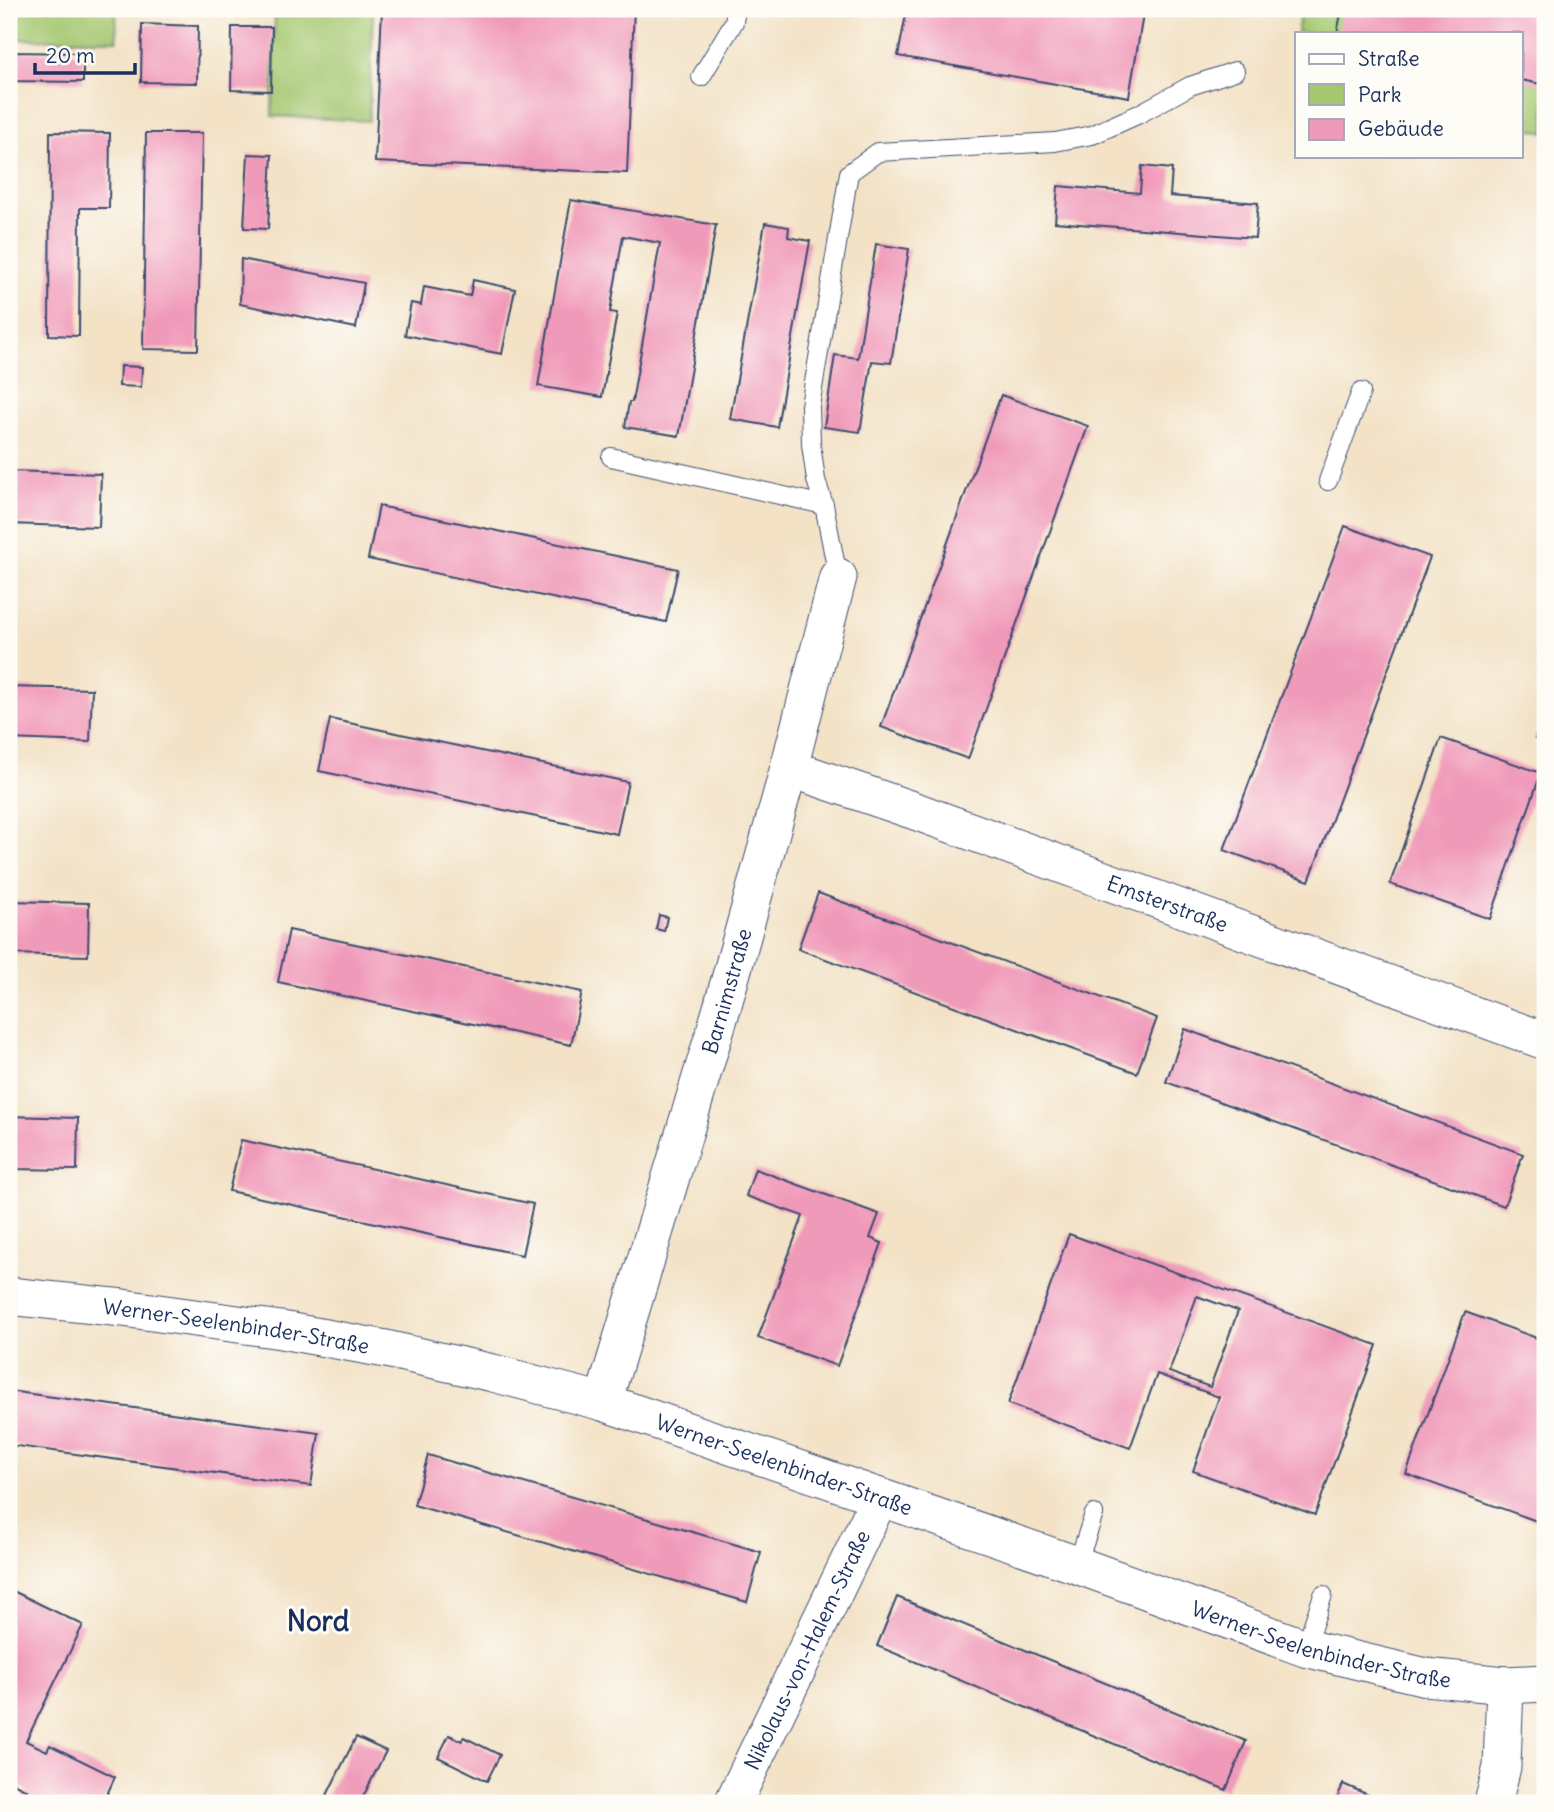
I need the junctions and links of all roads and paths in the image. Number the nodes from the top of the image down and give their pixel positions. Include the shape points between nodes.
1 (736, 9) edge
2 (1236, 71) dead end
3 (701, 77) dead end
4 (1362, 392) dead end
5 (611, 457) dead end
6 (1328, 481) dead end
7 (824, 505) junction
8 (838, 577) joint
9 (789, 768) junction
10 (1545, 1041) edge
11 (9, 1296) edge
12 (603, 1402) junction
13 (880, 1497) junction
14 (1094, 1514) dead end
15 (1077, 1565) junction
16 (1323, 1595) dead end
17 (1306, 1648) junction
18 (1545, 1683) edge
19 (1505, 1685) junction
20 (734, 1803) edge
21 (1493, 1803) edge

1 - 3 lane via 734,22
2 - 7 lane via 1191,86 1092,135 1055,142 878,152 849,173 810,406 816,480
4 - 6 lane
5 - 7 lane
7 - 8 lane
8 - 9 street, Barnimstraße
9 - 10 street, Emsterstraße
9 - 12 street, Barnimstraße
11 - 12 street, Werner-Seelenbinder-Straße via 281,1329 493,1373
12 - 13 street, Werner-Seelenbinder-Straße
13 - 15 street, Werner-Seelenbinder-Straße
13 - 20 street, Nikolaus-von-Halem-Straße
14 - 15 lane
15 - 17 street, Werner-Seelenbinder-Straße
16 - 17 lane
17 - 19 street, Werner-Seelenbinder-Straße via 1426,1677
18 - 19 street, Werner-Seelenbinder-Straße
19 - 21 street via 1502,1767

